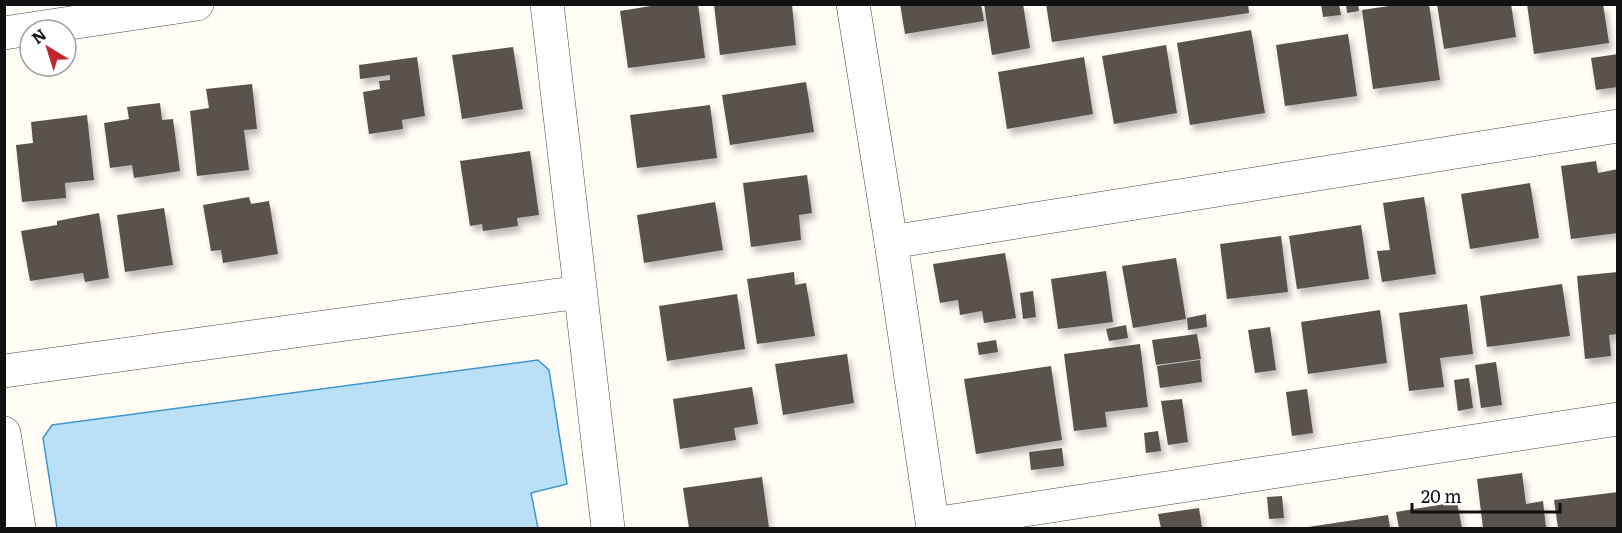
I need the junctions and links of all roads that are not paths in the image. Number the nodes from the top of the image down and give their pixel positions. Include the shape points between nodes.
1 (197, 4) edge
2 (547, 4) edge
3 (853, 4) edge
4 (4, 33) edge
5 (1617, 126) edge
6 (891, 242) junction
7 (580, 291) junction
8 (4, 371) edge
9 (1617, 419) edge
10 (4, 433) edge
11 (933, 526) edge
12 (19, 528) edge
13 (608, 528) edge

1 - 4 street
2 - 7 street
3 - 6 street
5 - 6 street
6 - 11 street
7 - 8 street
7 - 13 street
9 - 11 street
10 - 12 street

